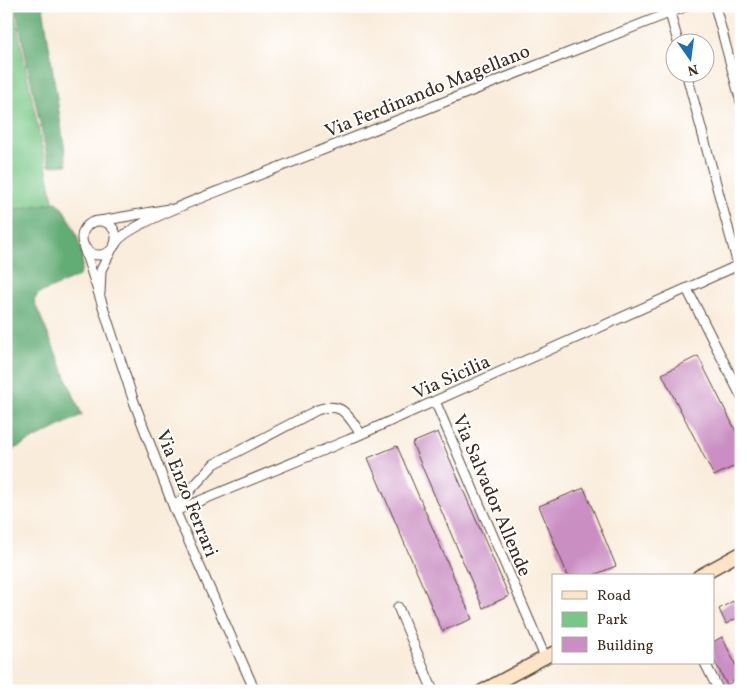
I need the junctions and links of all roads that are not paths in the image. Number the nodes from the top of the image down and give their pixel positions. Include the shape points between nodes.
1 (687, 6) edge
2 (715, 6) edge
3 (670, 13) junction
4 (675, 32) edge
5 (689, 82) edge
6 (741, 102) edge
7 (179, 207) junction
8 (100, 221) junction
9 (82, 245) junction
10 (113, 248) junction
11 (740, 266) edge
12 (687, 289) junction
13 (100, 304) junction
14 (741, 396) edge
15 (435, 401) junction
16 (361, 434) junction
17 (175, 509) junction
18 (741, 553) edge
19 (703, 574) edge
20 (398, 607) dead end
21 (549, 655) edge
22 (706, 664) edge
23 (255, 691) edge
24 (433, 691) edge
25 (482, 691) edge
26 (719, 691) edge

1 - 3 street, Via Ferdinando Magellano
2 - 6 street
3 - 4 street
3 - 7 street, Via Ferdinando Magellano
5 - 11 street
7 - 8 street, Via Ferdinando Magellano
7 - 10 street, Via Ferdinando Magellano via 128,232 117,240
8 - 9 street via 86,227
8 - 10 street via 114,229 117,240
9 - 10 street via 95,255 106,254
9 - 13 street, Via Enzo Ferrari
10 - 13 street, Via Enzo Ferrari via 102,270
11 - 12 street, Via Sicilia
12 - 14 street
12 - 15 street, Via Sicilia
13 - 17 street, Via Enzo Ferrari
15 - 16 street, Via Sicilia
15 - 21 street, Via Salvador Allende
16 - 17 street, Via Sicilia
16 - 17 street via 344,410 336,406 318,410 214,464
17 - 23 street, Via Enzo Ferrari
18 - 19 street
20 - 24 street
21 - 25 street
22 - 26 street

